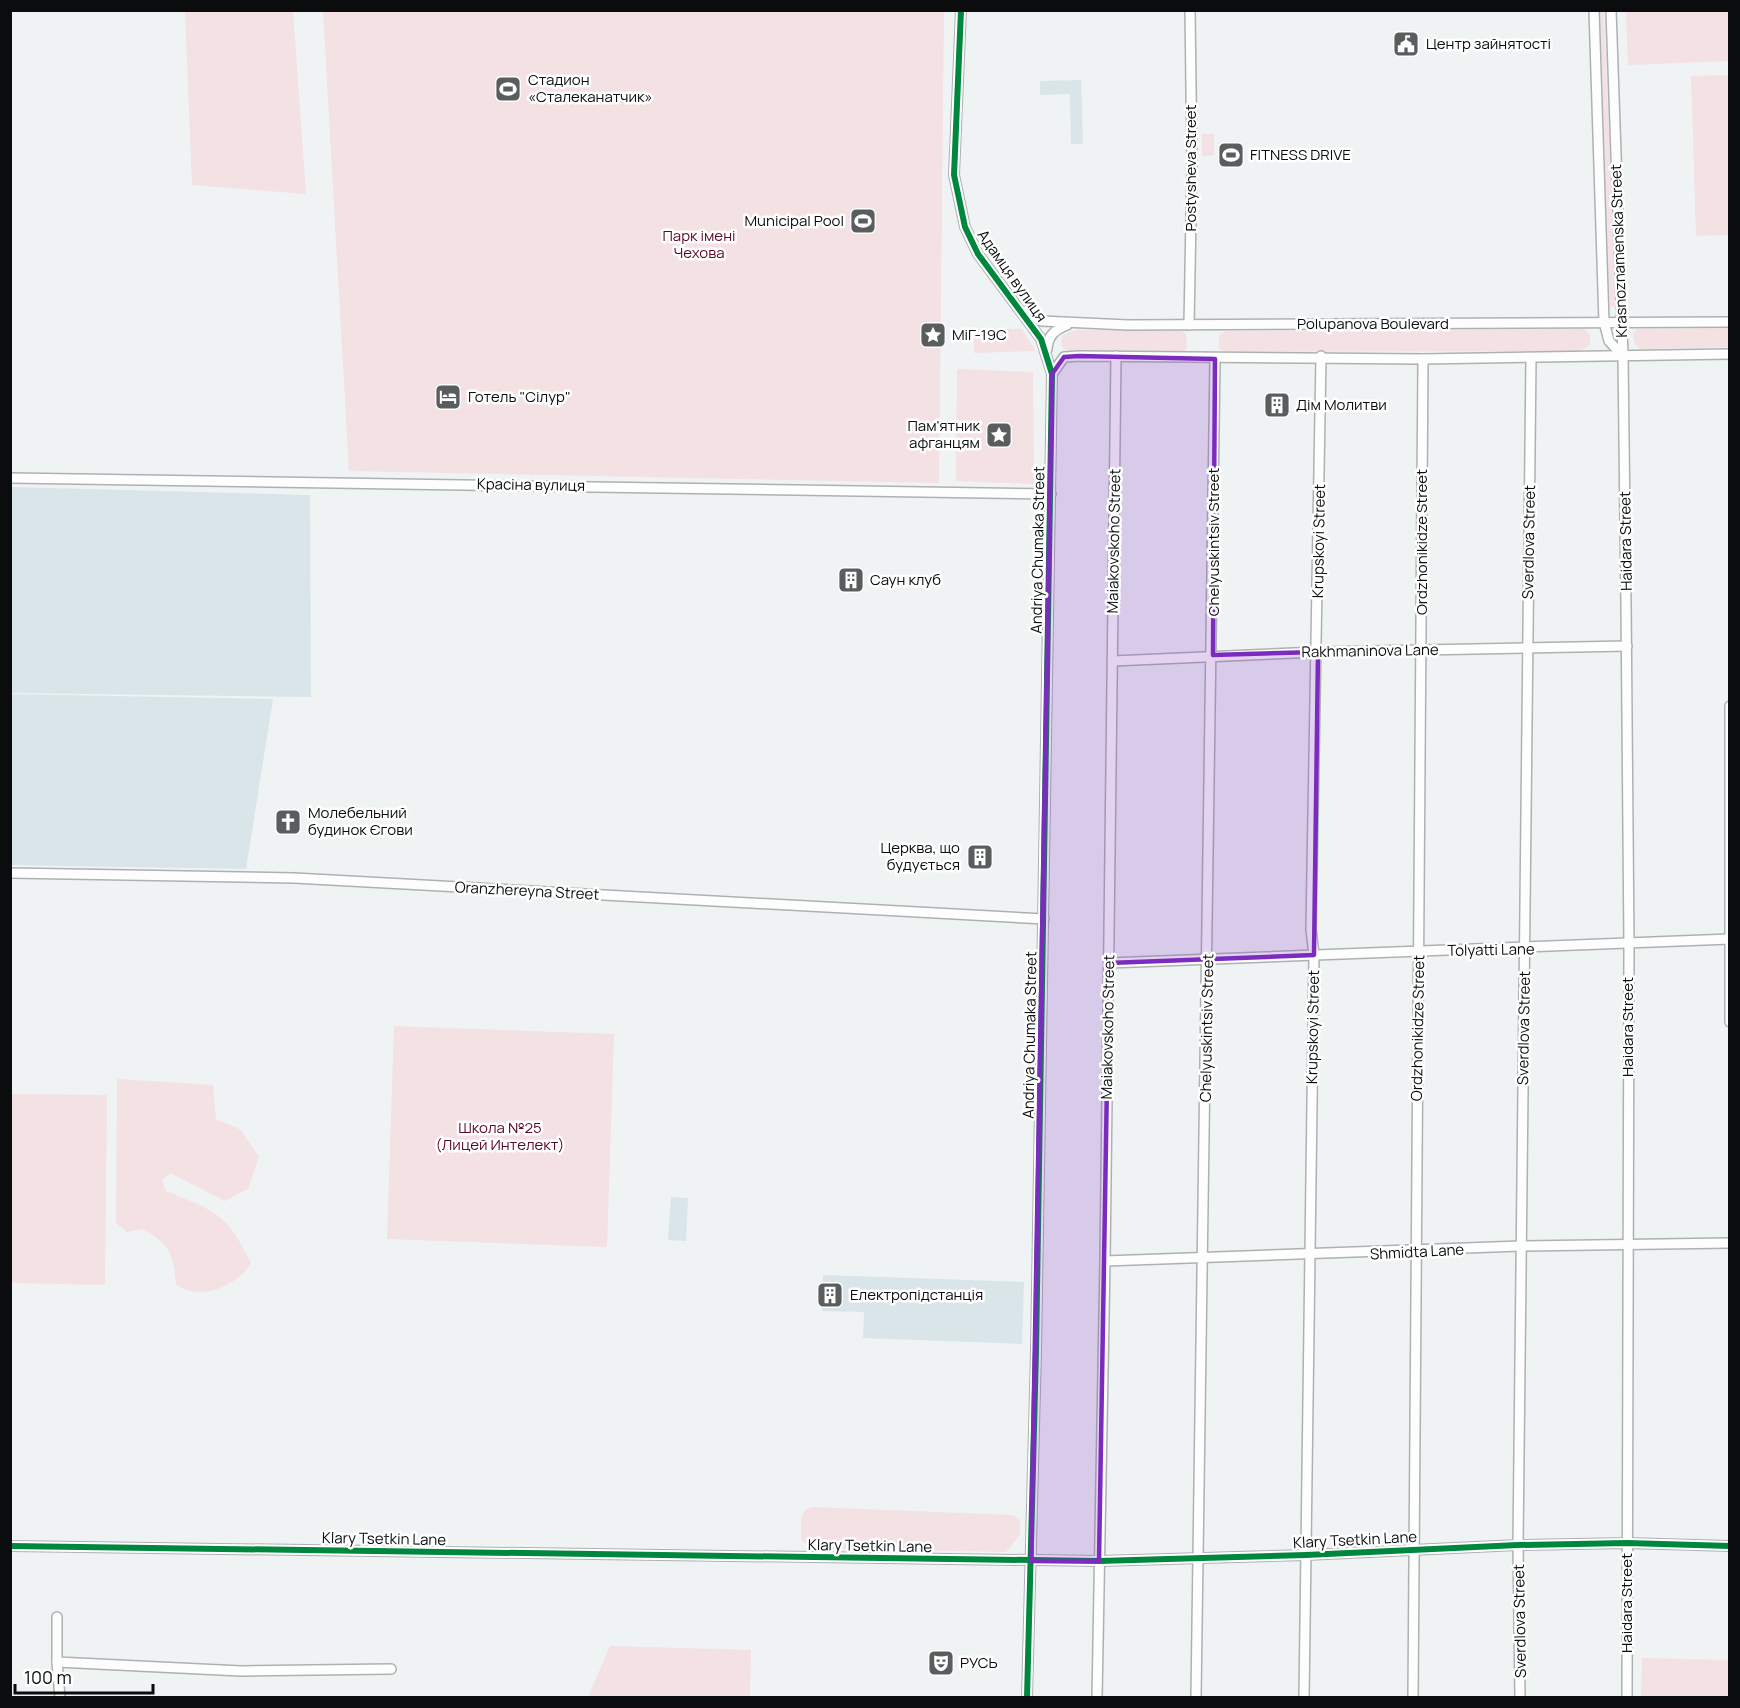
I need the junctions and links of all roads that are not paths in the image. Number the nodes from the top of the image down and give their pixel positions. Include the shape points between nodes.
1 (961, 10) edge
2 (1190, 10) edge
3 (1594, 10) edge
4 (1611, 10) edge
5 (1019, 309) junction
6 (1604, 322) junction
7 (1621, 322) junction
8 (1730, 322) edge
9 (1069, 324) junction
10 (1189, 325) junction
11 (1047, 353) junction
12 (1730, 354) edge
13 (1116, 356) junction
14 (1321, 356) junction
15 (1623, 356) junction
16 (1531, 358) junction
17 (1215, 359) junction
18 (1423, 359) junction
19 (1052, 374) junction
20 (10, 478) edge
21 (1051, 494) junction
22 (1627, 646) junction
23 (1422, 649) junction
24 (1528, 649) junction
25 (1318, 652) junction
26 (1213, 655) junction
27 (1113, 661) junction
28 (1730, 706) edge
29 (10, 873) edge
30 (1044, 919) junction
31 (1729, 939) edge
32 (1629, 945) junction
33 (1525, 949) junction
34 (1419, 951) junction
35 (1314, 955) junction
36 (1209, 958) junction
37 (1109, 963) junction
38 (1730, 1022) edge
39 (1730, 1243) edge
40 (1627, 1244) junction
41 (1521, 1246) junction
42 (1416, 1252) junction
43 (1310, 1256) junction
44 (1203, 1258) junction
45 (1105, 1261) junction
46 (1627, 1543) junction
47 (1518, 1545) junction
48 (10, 1546) edge
49 (1730, 1546) edge
50 (1414, 1549) junction
51 (1306, 1556) junction
52 (1199, 1558) junction
53 (1031, 1561) junction
54 (1099, 1561) junction
55 (57, 1617) dead end
56 (57, 1662) junction
57 (391, 1669) dead end
58 (60, 1698) edge
59 (1027, 1698) edge
60 (1097, 1698) edge
61 (1196, 1698) edge
62 (1304, 1698) edge
63 (1413, 1698) edge
64 (1520, 1698) edge
65 (1627, 1698) edge

1 - 5 street, Адамця вулиця via 954,175 969,240
2 - 10 street, Postysheva Street
3 - 6 street, Krasnoznamenska Street
4 - 7 street, Krasnoznamenska Street
5 - 9 street, Polupanova Boulevard via 1042,321
5 - 11 street, Адамця вулиця
6 - 7 street, Polupanova Boulevard
6 - 10 street, Polupanova Boulevard
6 - 15 street, Krasnoznamenska Street via 1610,341
7 - 8 street, Polupanova Boulevard
7 - 15 street, Krasnoznamenska Street
9 - 10 street, Polupanova Boulevard
9 - 11 street via 1057,328 1048,340
11 - 19 street, Адамця вулиця
12 - 15 street
13 - 17 street
13 - 19 street via 1064,357
13 - 27 street, Maiakovskoho Street
14 - 17 street
14 - 18 street
14 - 25 street, Krupskoyi Street
15 - 16 street
15 - 22 street, Haidara Street
16 - 18 street
16 - 24 street, Sverdlova Street
17 - 26 street, Chelyuskintsiv Street
18 - 23 street, Ordzhonikidze Street
19 - 21 street, Andriya Chumaka Street
20 - 21 street, Красіна вулиця
21 - 30 street, Andriya Chumaka Street
22 - 24 street, Rakhmaninova Lane
22 - 32 street, Haidara Street
23 - 24 street, Rakhmaninova Lane
23 - 25 street, Rakhmaninova Lane
23 - 34 street, Ordzhonikidze Street
24 - 33 street, Sverdlova Street
25 - 26 street, Rakhmaninova Lane
25 - 35 street, Krupskoyi Street via 1311,929
26 - 27 street, Rakhmaninova Lane
26 - 36 street, Chelyuskintsiv Street
27 - 37 street, Maiakovskoho Street
28 - 31 street
29 - 30 street, Oranzhereyna Street via 294,878
30 - 53 street, Andriya Chumaka Street
31 - 32 street, Tolyatti Lane
31 - 38 street
32 - 33 street, Tolyatti Lane
32 - 40 street, Haidara Street
33 - 34 street, Tolyatti Lane
33 - 41 street, Sverdlova Street
34 - 35 street, Tolyatti Lane
34 - 42 street, Ordzhonikidze Street
35 - 36 street, Tolyatti Lane
35 - 43 street, Krupskoyi Street
36 - 37 street, Tolyatti Lane
36 - 44 street, Chelyuskintsiv Street
37 - 45 street, Maiakovskoho Street
39 - 40 street, Shmidta Lane
40 - 41 street, Shmidta Lane
40 - 46 street, Haidara Street
41 - 42 street, Shmidta Lane
41 - 47 street, Sverdlova Street
42 - 43 street, Shmidta Lane
42 - 50 street, Ordzhonikidze Street
43 - 44 street, Shmidta Lane
43 - 51 street, Krupskoyi Street
44 - 45 street, Shmidta Lane
44 - 52 street, Chelyuskintsiv Street
45 - 54 street, Maiakovskoho Street
46 - 47 street, Klary Tsetkin Lane
46 - 49 street, Klary Tsetkin Lane
46 - 65 street, Haidara Street
47 - 50 street, Klary Tsetkin Lane
47 - 64 street, Sverdlova Street
48 - 53 street, Klary Tsetkin Lane
50 - 51 street, Klary Tsetkin Lane
50 - 63 street, Ordzhonikidze Street
51 - 52 street, Klary Tsetkin Lane
51 - 62 street, Krupskoyi Street
52 - 54 street, Klary Tsetkin Lane
52 - 61 street, Chelyuskintsiv Street
53 - 54 street, Klary Tsetkin Lane
53 - 59 street, Andriya Chumaka Street
54 - 60 street, Maiakovskoho Street
55 - 56 street
56 - 57 street via 241,1671
56 - 58 street

